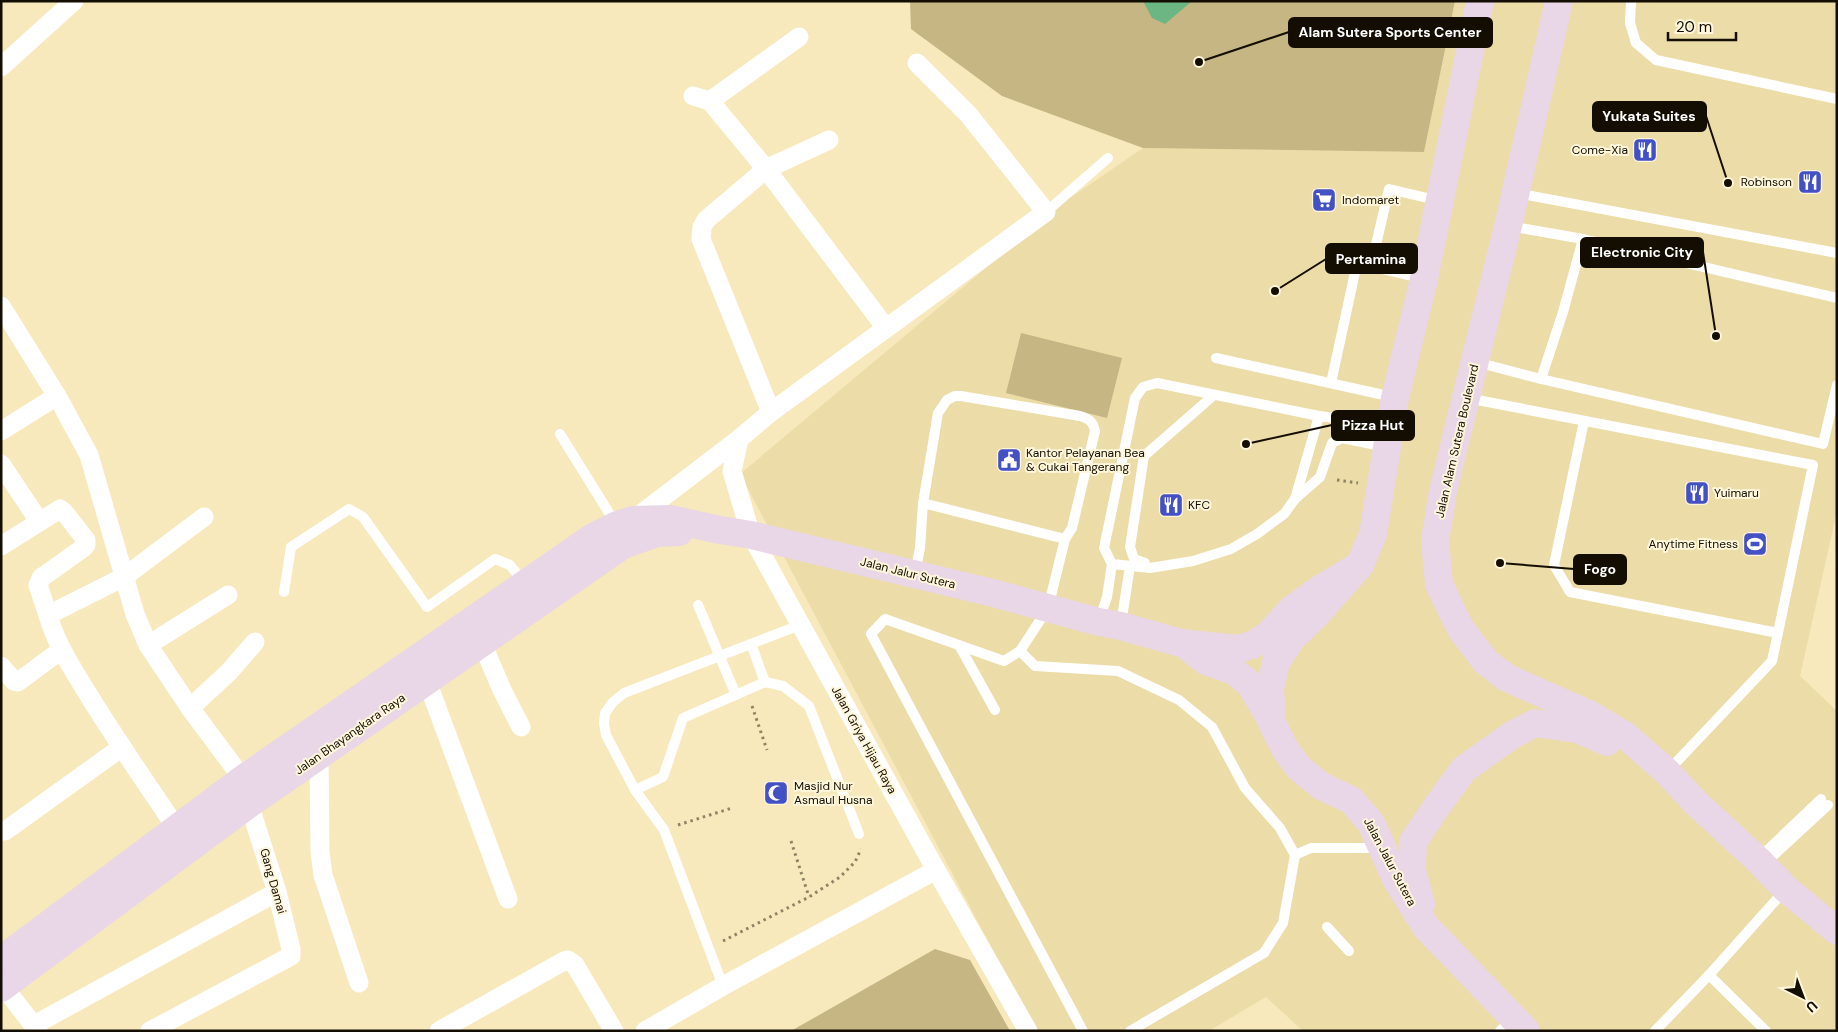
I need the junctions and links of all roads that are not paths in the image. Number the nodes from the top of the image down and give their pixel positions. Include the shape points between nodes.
1 (74, 1) edge
2 (1480, 1) edge
3 (1631, 1) edge
4 (1563, 2) edge
5 (799, 37) dead end
6 (917, 63) dead end
7 (1, 67) edge
8 (1837, 99) edge
9 (829, 140) dead end
10 (1108, 158) dead end
11 (766, 169) junction
12 (1515, 193) junction
13 (1440, 201) junction
14 (1046, 212) junction
15 (1508, 226) junction
16 (1583, 239) junction
17 (1837, 252) edge
18 (1371, 266) junction
19 (1424, 279) junction
20 (1837, 298) edge
21 (1, 306) edge
22 (886, 328) junction
23 (1216, 358) dead end
24 (1474, 362) junction
25 (1541, 379) junction
26 (1331, 383) junction
27 (1837, 385) edge
28 (1214, 395) junction
29 (57, 396) junction
30 (1395, 398) junction
31 (1466, 398) junction
32 (771, 412) junction
33 (1319, 416) junction
34 (1584, 421) junction
35 (1, 430) edge
36 (560, 434) dead end
37 (1388, 438) junction
38 (738, 439) junction
39 (1, 464) edge
40 (1295, 499) junction
41 (923, 503) junction
42 (204, 517) dead end
43 (39, 521) junction
44 (625, 522) junction
45 (720, 530) junction
46 (751, 534) junction
47 (1065, 539) junction
48 (1, 546) edge
49 (1193, 562) junction
50 (1112, 564) junction
51 (1360, 565) junction
52 (1130, 566) junction
53 (914, 575) junction
54 (124, 577) junction
55 (284, 592) dead end
56 (531, 594) junction
57 (228, 595) dead end
58 (698, 605) dead end
59 (1048, 608) junction
60 (48, 615) junction
61 (1110, 624) junction
62 (800, 625) junction
63 (1778, 633) junction
64 (255, 642) dead end
65 (482, 642) junction
66 (1180, 643) junction
67 (751, 644) junction
68 (148, 645) junction
69 (959, 645) junction
70 (61, 650) junction
71 (1020, 651) junction
72 (720, 656) junction
73 (1, 666) edge
74 (427, 681) junction
75 (765, 682) junction
76 (736, 695) junction
77 (190, 708) junction
78 (995, 710) dead end
79 (1272, 723) junction
80 (521, 727) dead end
81 (122, 748) junction
82 (318, 756) junction
83 (1667, 772) junction
84 (635, 790) junction
85 (246, 791) junction
86 (1824, 802) dead end
87 (1697, 804) junction
88 (177, 829) junction
89 (1, 831) edge
90 (860, 834) road end
91 (1383, 848) junction
92 (1295, 854) junction
93 (1760, 862) junction
94 (936, 870) junction
95 (1786, 889) junction
96 (277, 892) junction
97 (508, 899) dead end
98 (1326, 927) dead end
99 (1426, 927) junction
100 (1837, 932) edge
101 (1349, 951) dead end
102 (5, 970) edge
103 (1709, 975) junction
104 (359, 983) dead end
105 (723, 986) junction
106 (1513, 1026) edge
107 (36, 1028) edge
108 (150, 1031) edge
109 (438, 1031) edge
110 (614, 1031) edge
111 (645, 1031) edge
112 (1028, 1031) edge
113 (1083, 1031) edge
114 (1130, 1031) edge
115 (1655, 1031) edge
116 (1766, 1031) edge

1 - 7 street
2 - 13 main road
3 - 8 lane via 1630,23 1636,43 1656,60
4 - 12 main road, Jalan Alam Sutera Boulevard
5 - 11 street via 702,99
6 - 14 street via 968,114
9 - 11 street
10 - 14 lane
11 - 22 street
11 - 32 street via 706,220 700,232
12 - 15 main road, Jalan Alam Sutera Boulevard
12 - 17 lane
13 - 18 lane via 1389,189
13 - 19 main road
14 - 22 street
15 - 16 lane
15 - 24 main road, Jalan Alam Sutera Boulevard
16 - 20 lane
16 - 25 lane
18 - 19 lane
18 - 26 lane via 1357,263
19 - 30 main road
21 - 29 street, Gang Damai
22 - 32 street
23 - 26 lane via 1292,369
24 - 25 lane
24 - 31 main road, Jalan Alam Sutera Boulevard
25 - 27 lane via 1823,444
26 - 30 lane
28 - 33 lane
28 - 49 lane via 1144,456 1130,547 1134,560 1145,563 1187,556
28 - 50 lane via 1157,382 1143,387 1135,398 1104,548
29 - 35 street
29 - 54 street, Gang Damai via 89,455
30 - 37 main road
31 - 34 lane
31 - 83 main road, Jalan Alam Sutera Boulevard via 1434,540 1439,584 1460,628 1486,662 1508,678 1589,714 1626,736
32 - 38 street
33 - 37 lane via 1358,421
33 - 40 lane
34 - 63 lane via 1554,566 1570,592
34 - 63 lane via 1813,465
36 - 44 lane
37 - 40 lane via 1342,438 1332,443 1320,477
37 - 51 main road via 1373,534
38 - 44 street
38 - 46 street, Jalan Griya Hijau Raya via 732,471
39 - 43 street
40 - 49 lane via 1284,514 1257,534 1231,549
41 - 47 lane
41 - 47 lane via 938,413 947,400 961,396 1080,416 1090,420 1095,431 1072,528
41 - 53 lane via 920,548
42 - 54 street
43 - 48 street
43 - 60 street via 62,510 86,542 83,548 39,581
44 - 45 main road, Jalan Jalur Sutera via 670,519
44 - 56 main road, Jalan Bhayangkara Raya via 593,537
45 - 46 main road, Jalan Jalur Sutera
45 - 56 main road, Jalan Bhayangkara Raya via 657,533 624,546
46 - 53 main road, Jalan Jalur Sutera
46 - 62 street, Jalan Griya Hijau Raya
47 - 59 lane
49 - 52 lane via 1150,568
50 - 52 lane
50 - 61 lane via 1107,597
51 - 66 main road, Jalan Jalur Sutera via 1317,590 1291,610 1267,636 1252,645 1238,649
51 - 79 main road, Jalan Jalur Sutera via 1292,638 1276,662 1270,688
52 - 61 lane
53 - 59 main road, Jalan Jalur Sutera
54 - 60 street
54 - 68 street, Gang Damai
55 - 56 lane via 291,547 349,508 363,517 427,607 495,559 510,565
56 - 65 main road, Jalan Bhayangkara Raya
56 - 85 main road, Jalan Bhayangkara Raya
57 - 68 street
58 - 72 lane
59 - 61 main road, Jalan Jalur Sutera
59 - 71 lane
60 - 70 street
61 - 66 main road, Jalan Jalur Sutera
62 - 67 lane
62 - 94 street, Jalan Griya Hijau Raya
63 - 83 lane via 1772,660
64 - 77 street via 229,672
65 - 74 main road, Jalan Bhayangkara Raya
65 - 80 street
66 - 79 main road, Jalan Jalur Sutera via 1206,660 1234,671 1250,684
67 - 72 lane
67 - 75 lane
68 - 77 street, Gang Damai
69 - 71 lane via 1004,661
69 - 78 lane
69 - 113 lane via 885,619 870,634
70 - 73 street via 18,682
70 - 81 street
71 - 92 lane via 1035,666 1118,671 1178,700 1212,727 1245,788 1280,828
72 - 76 lane
72 - 84 lane via 624,693 605,713 606,735
74 - 82 main road, Jalan Bhayangkara Raya
74 - 97 street
75 - 76 lane
75 - 90 lane via 783,686 809,706
76 - 84 lane via 683,718 663,778
77 - 85 street, Gang Damai
79 - 91 main road, Jalan Jalur Sutera via 1299,768 1321,786 1351,800 1372,823
81 - 88 street
81 - 89 street
82 - 85 main road, Jalan Bhayangkara Raya
82 - 104 street via 323,875
83 - 87 main road
84 - 105 lane via 664,830
85 - 88 main road, Jalan Bhayangkara Raya
85 - 96 street, Gang Damai
85 - 102 main road, Jalan Bhayangkara Raya
86 - 93 lane
87 - 93 main road
87 - 99 main road via 1658,788 1611,743 1577,729 1535,723 1512,735 1464,770 1413,842 1412,870
88 - 102 main road, Jalan Bhayangkara Raya
91 - 92 lane via 1311,848
91 - 99 main road, Jalan Jalur Sutera via 1396,879
92 - 114 lane via 1283,923 1264,953
93 - 95 main road
94 - 105 street
94 - 112 street, Jalan Griya Hijau Raya
95 - 100 main road
95 - 103 lane
96 - 107 street via 123,975
96 - 108 street, Gang Damai via 292,949 289,959
98 - 101 lane
99 - 106 main road, Jalan Jalur Sutera
102 - 107 street
103 - 115 lane
103 - 116 lane
105 - 111 street
109 - 110 street via 568,960

